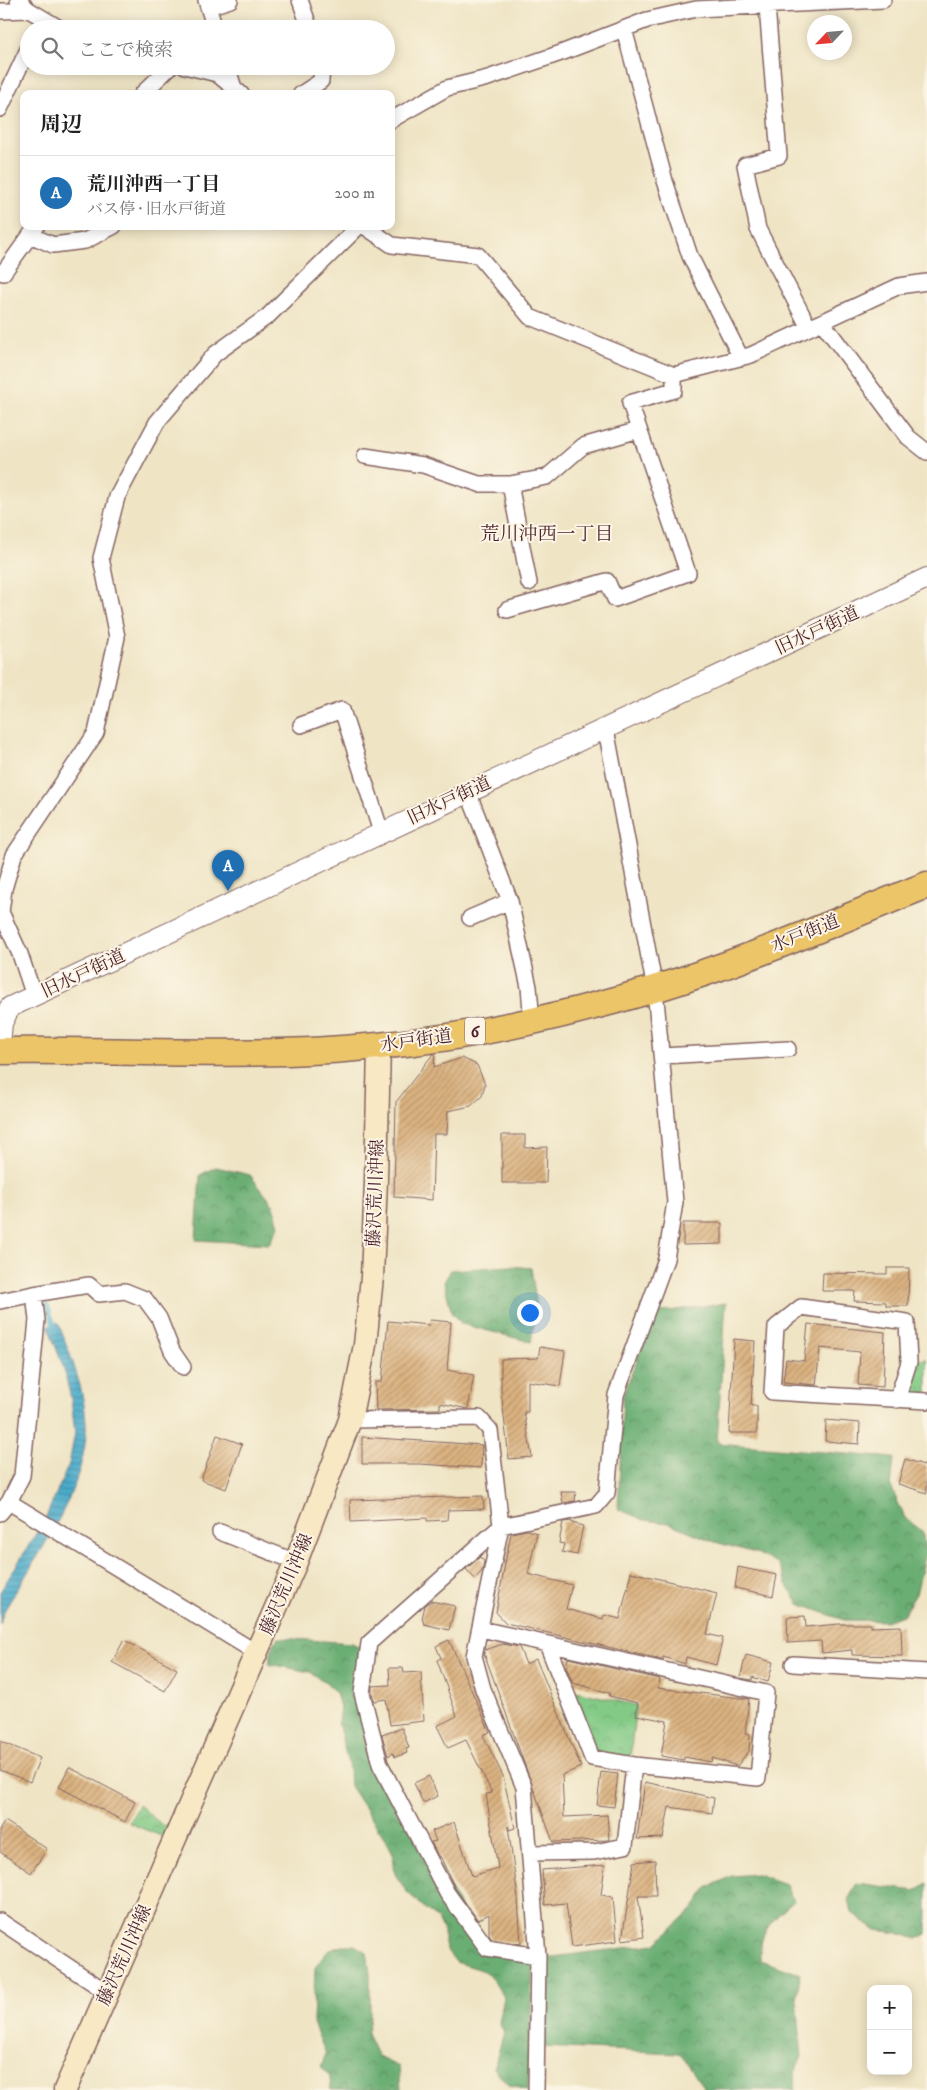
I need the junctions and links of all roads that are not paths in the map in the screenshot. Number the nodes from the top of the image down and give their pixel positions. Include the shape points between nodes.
1 (230, 0) edge
2 (300, 0) edge
3 (883, 0) edge
4 (207, 4) edge
5 (23, 5) edge
6 (767, 6) junction
7 (0, 11) edge
8 (36, 20) edge
9 (212, 20) edge
10 (307, 20) edge
11 (624, 29) junction
12 (20, 66) edge
13 (162, 75) edge
14 (218, 75) edge
15 (231, 75) edge
16 (321, 75) edge
17 (146, 90) edge
18 (236, 90) edge
19 (237, 90) edge
20 (307, 90) edge
21 (0, 109) edge
22 (395, 118) edge
23 (106, 230) edge
24 (355, 230) edge
25 (370, 230) edge
26 (33, 231) edge
27 (2, 273) dead end
28 (927, 282) edge
29 (816, 324) junction
30 (741, 358) junction
31 (674, 375) junction
32 (639, 430) junction
33 (927, 452) edge
34 (365, 456) dead end
35 (510, 484) junction
36 (927, 578) edge
37 (529, 583) dead end
38 (507, 610) dead end
39 (301, 725) dead end
40 (606, 729) junction
41 (468, 792) junction
42 (381, 832) junction
43 (927, 884) edge
44 (510, 901) junction
45 (470, 918) dead end
46 (654, 989) junction
47 (34, 996) junction
48 (532, 1022) junction
49 (0, 1046) edge
50 (379, 1046) junction
51 (788, 1050) dead end
52 (0, 1051) edge
53 (662, 1056) junction
54 (34, 1294) junction
55 (0, 1301) edge
56 (183, 1367) dead end
57 (897, 1400) junction
58 (927, 1401) edge
59 (350, 1420) junction
60 (4, 1508) edge
61 (502, 1526) junction
62 (220, 1532) dead end
63 (296, 1562) junction
64 (481, 1629) junction
65 (547, 1644) junction
66 (257, 1653) junction
67 (793, 1664) dead end
68 (927, 1672) edge
69 (634, 1765) junction
70 (530, 1853) junction
71 (0, 1921) edge
72 (538, 1956) junction
73 (108, 1993) junction
74 (65, 2090) edge
75 (536, 2090) edge

1 - 4 street
2 - 10 street
3 - 6 street
4 - 9 street
5 - 7 street
5 - 8 street
6 - 11 street via 696,9 647,20
6 - 29 street via 779,156 745,165 758,229
11 - 22 street via 488,78 446,88
11 - 30 street via 665,181 690,256
12 - 21 street
13 - 17 street
14 - 18 street
15 - 19 street
16 - 20 street via 321,81
23 - 26 street via 85,241 53,245
24 - 47 street via 268,316 215,354 156,422 117,497 101,558 117,637 96,733 14,854 4,889 1,912
25 - 31 street via 392,246 478,256 530,316
26 - 27 street
28 - 29 street via 899,286
29 - 30 street
29 - 33 street via 908,437
30 - 31 street
31 - 32 street via 674,390 630,403
32 - 35 street via 583,446 546,477
32 - 38 street via 688,573 615,599 607,581
34 - 35 street via 423,465 479,484
35 - 37 street
36 - 40 street, 旧水戸街道
39 - 42 street via 342,710
40 - 41 street, 旧水戸街道
40 - 46 street
41 - 42 street, 旧水戸街道
41 - 44 street
42 - 47 street, 旧水戸街道
43 - 46 highway, 水戸街道 / 6 via 728,964
44 - 45 street
44 - 48 street via 529,987
46 - 48 highway, 水戸街道 / 6
46 - 53 street
47 - 49 street, 旧水戸街道 via 10,1007 2,1023
48 - 50 highway, 水戸街道 / 6
50 - 52 highway, 水戸街道 / 6 via 274,1051
50 - 59 main road, 藤沢荒川沖線 via 372,1277 365,1345
51 - 53 street
53 - 61 street via 675,1202 666,1259 616,1395 607,1493 596,1506
54 - 55 street
54 - 56 street via 89,1285 99,1294 125,1292 145,1299 159,1318 172,1351
54 - 60 street via 37,1320 22,1476
57 - 57 street via 772,1392 776,1327 801,1307 907,1322 909,1362
57 - 58 street
59 - 61 street via 480,1418 490,1430
59 - 63 main road, 藤沢荒川沖線
60 - 66 street
61 - 64 street
61 - 72 street via 369,1643 362,1693 380,1764 447,1892 487,1948
62 - 63 street
63 - 66 main road, 藤沢荒川沖線
64 - 65 street
64 - 70 street via 474,1656 483,1689 524,1787
65 - 69 street via 592,1758
65 - 69 street via 766,1693 758,1778
66 - 73 main road, 藤沢荒川沖線
67 - 68 street
69 - 70 street via 625,1846 594,1852
70 - 72 street
71 - 73 street
72 - 75 street
73 - 74 main road, 藤沢荒川沖線

